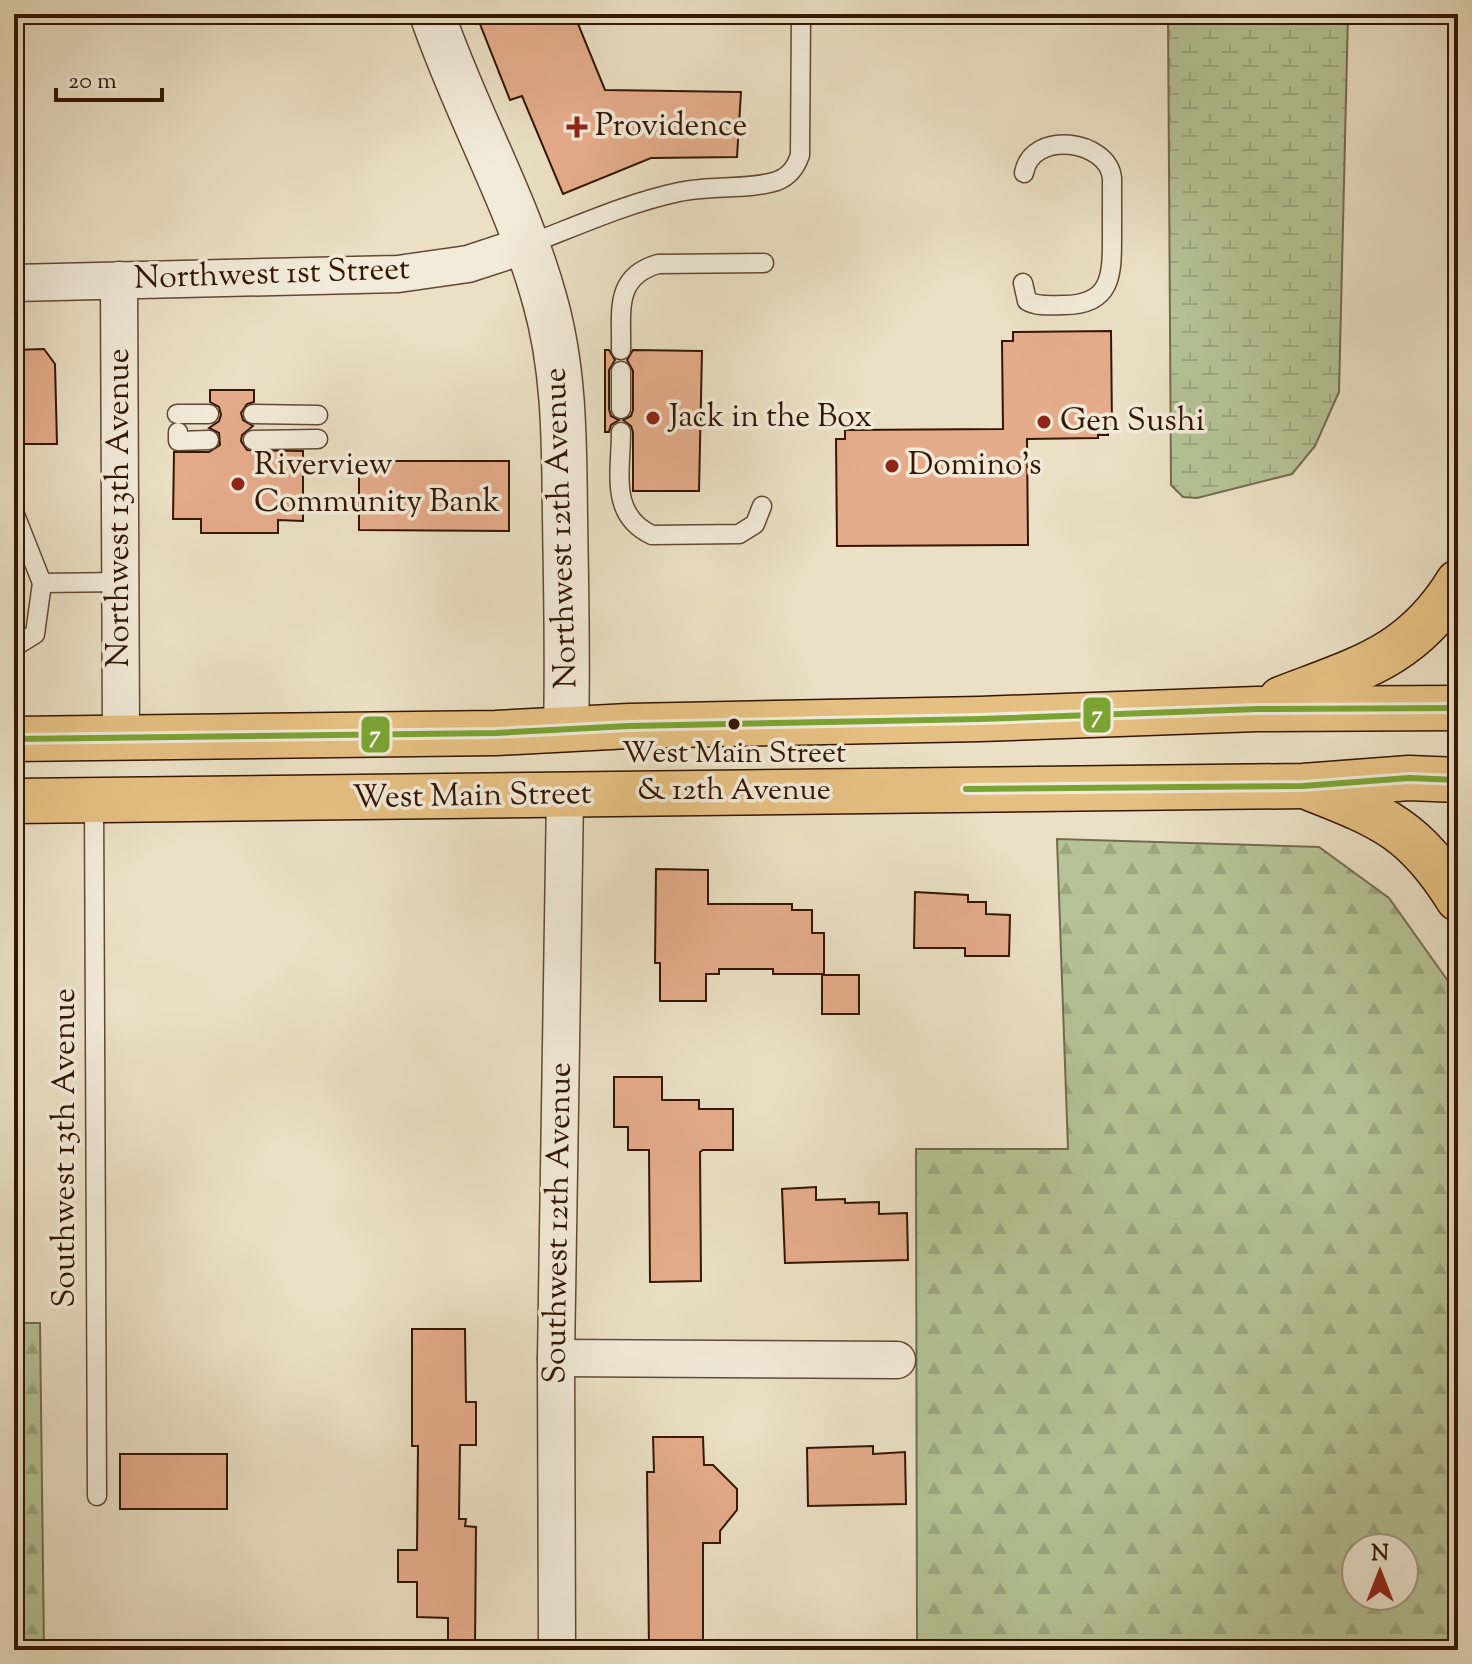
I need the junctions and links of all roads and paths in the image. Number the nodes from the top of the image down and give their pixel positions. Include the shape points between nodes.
1 (432, 14) edge
2 (801, 14) edge
3 (1024, 173) dead end
4 (526, 245) junction
5 (764, 263) dead end
6 (119, 280) junction
7 (14, 283) edge
8 (1023, 283) dead end
9 (621, 350) dead end
10 (621, 371) dead end
11 (621, 409) dead end
12 (178, 424) joint
13 (253, 426) dead end
14 (318, 427) dead end
15 (621, 432) dead end
16 (762, 506) dead end
17 (14, 512) edge
18 (121, 582) junction
19 (1458, 582) edge
20 (42, 583) junction
21 (14, 647) edge
22 (1458, 708) edge
23 (1257, 709) junction
24 (566, 729) junction
25 (121, 737) junction
26 (14, 739) edge
27 (1458, 780) edge
28 (1303, 786) junction
29 (565, 796) junction
30 (94, 800) junction
31 (14, 801) edge
32 (1458, 899) edge
33 (556, 1358) junction
34 (897, 1360) dead end
35 (97, 1496) dead end
36 (557, 1650) edge

1 - 4 street, Northwest 12th Avenue
2 - 4 lane via 800,155 788,174 764,184 707,187 654,198
3 - 8 lane via 1033,153 1053,146 1078,146 1106,163 1112,178 1112,272 1103,291 1074,305 1034,305 1027,301
4 - 6 street, Northwest 1st Street via 468,264 398,274
4 - 24 street, Northwest 12th Avenue via 557,351 563,411
5 - 9 lane via 645,267 622,297
6 - 7 street, Northwest 1st Street
6 - 18 street, Northwest 13th Avenue
10 - 11 lane
12 - 12 lane via 178,441 209,427
13 - 14 lane
15 - 16 lane via 623,507 639,529 652,535 739,534 755,524
17 - 20 lane
18 - 20 lane
18 - 25 street, Northwest 13th Avenue
19 - 23 highway via 1424,628 1376,663
20 - 21 lane via 35,634
22 - 23 highway, West Main Street
23 - 24 highway, West Main Street
24 - 25 highway, West Main Street
25 - 26 highway, West Main Street
27 - 28 highway, West Main Street
28 - 29 highway, West Main Street
28 - 32 highway via 1402,830 1439,868
29 - 30 highway, West Main Street
29 - 33 street, Southwest 12th Avenue
30 - 31 highway, West Main Street
30 - 35 lane, Southwest 13th Avenue
33 - 34 street
33 - 36 street, Southwest 12th Avenue

